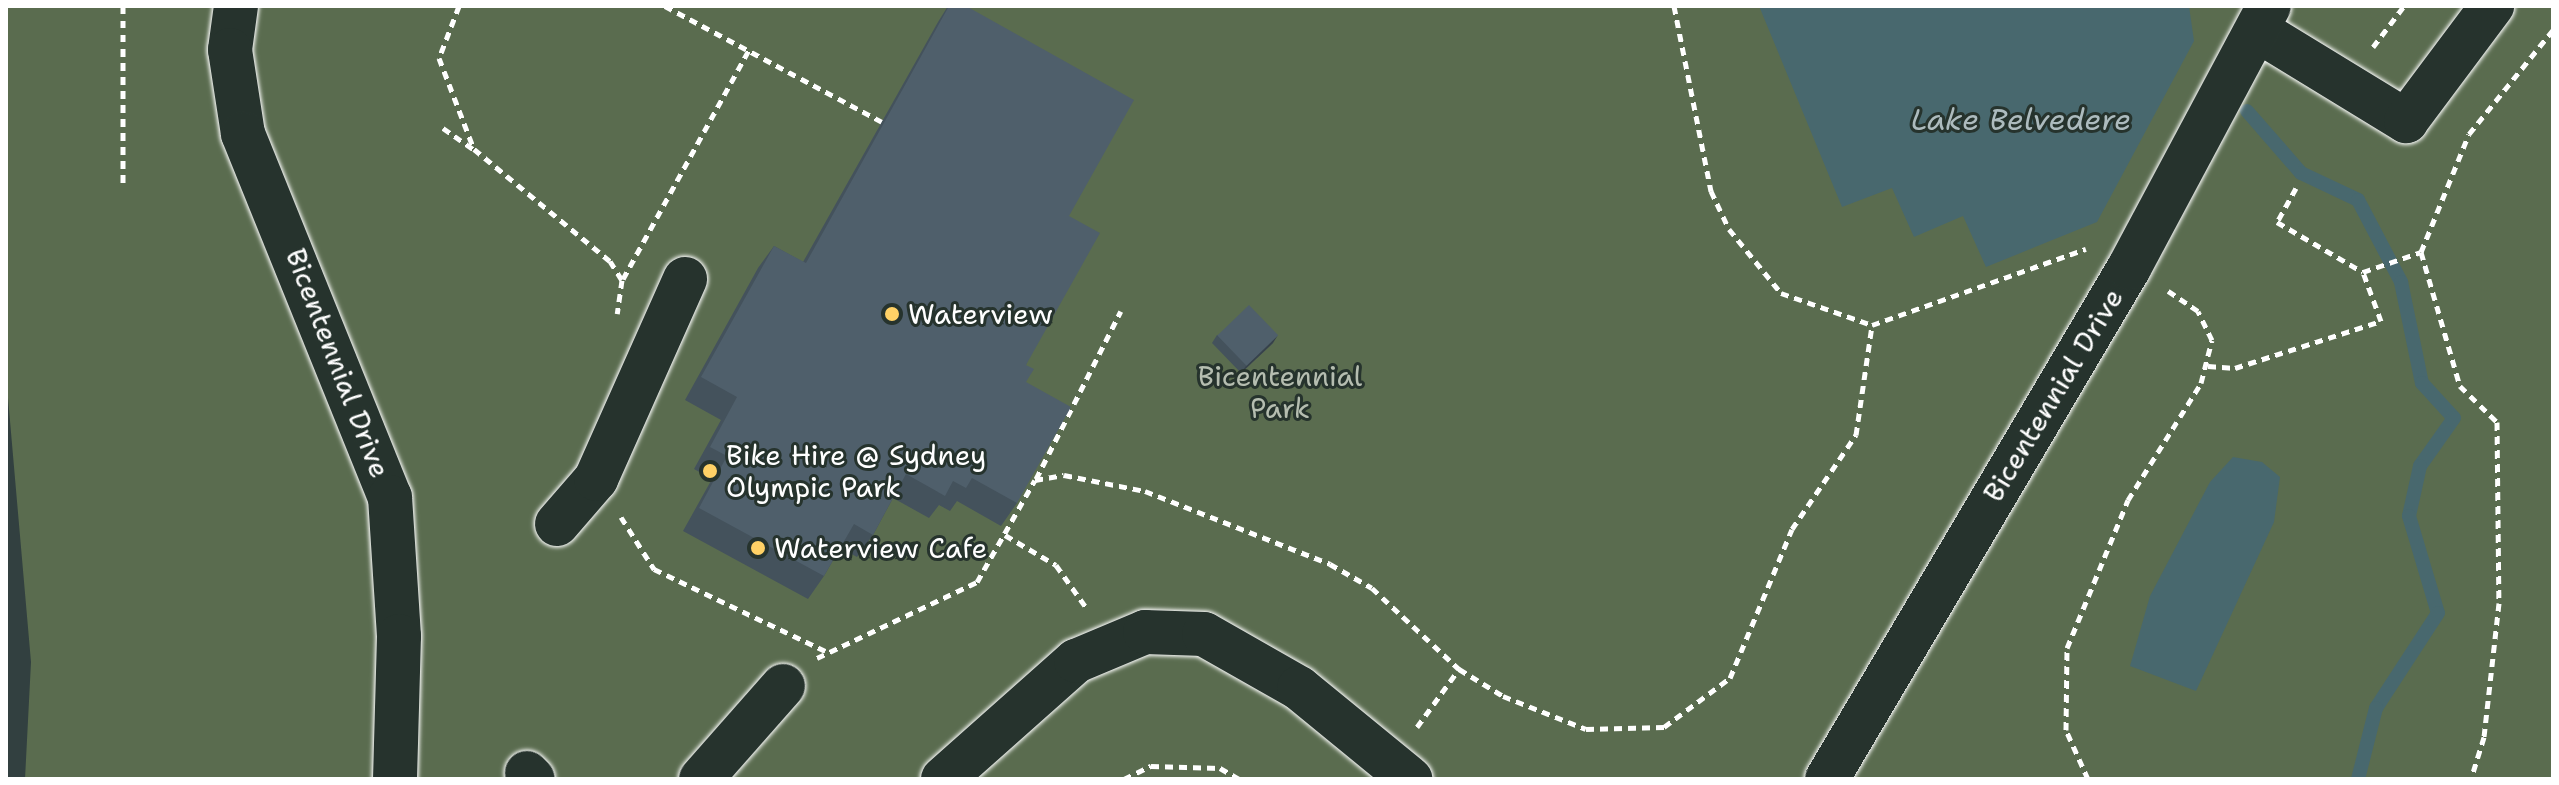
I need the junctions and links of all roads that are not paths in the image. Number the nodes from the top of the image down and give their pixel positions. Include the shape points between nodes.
1 (236, 6) edge
2 (2492, 6) edge
3 (2263, 18) edge
4 (685, 279) dead end
5 (557, 524) dead end
6 (783, 686) road end
7 (395, 779) edge
8 (701, 779) edge
9 (943, 779) edge
10 (1410, 779) edge
11 (1827, 779) edge

1 - 7 street, Bicentennial Drive via 230,50 243,134 390,497 399,636
2 - 3 street via 2406,121
3 - 11 street, Bicentennial Drive via 2113,257
4 - 5 street via 596,479
6 - 8 street
9 - 10 street via 1076,661 1145,632 1204,634 1299,688

